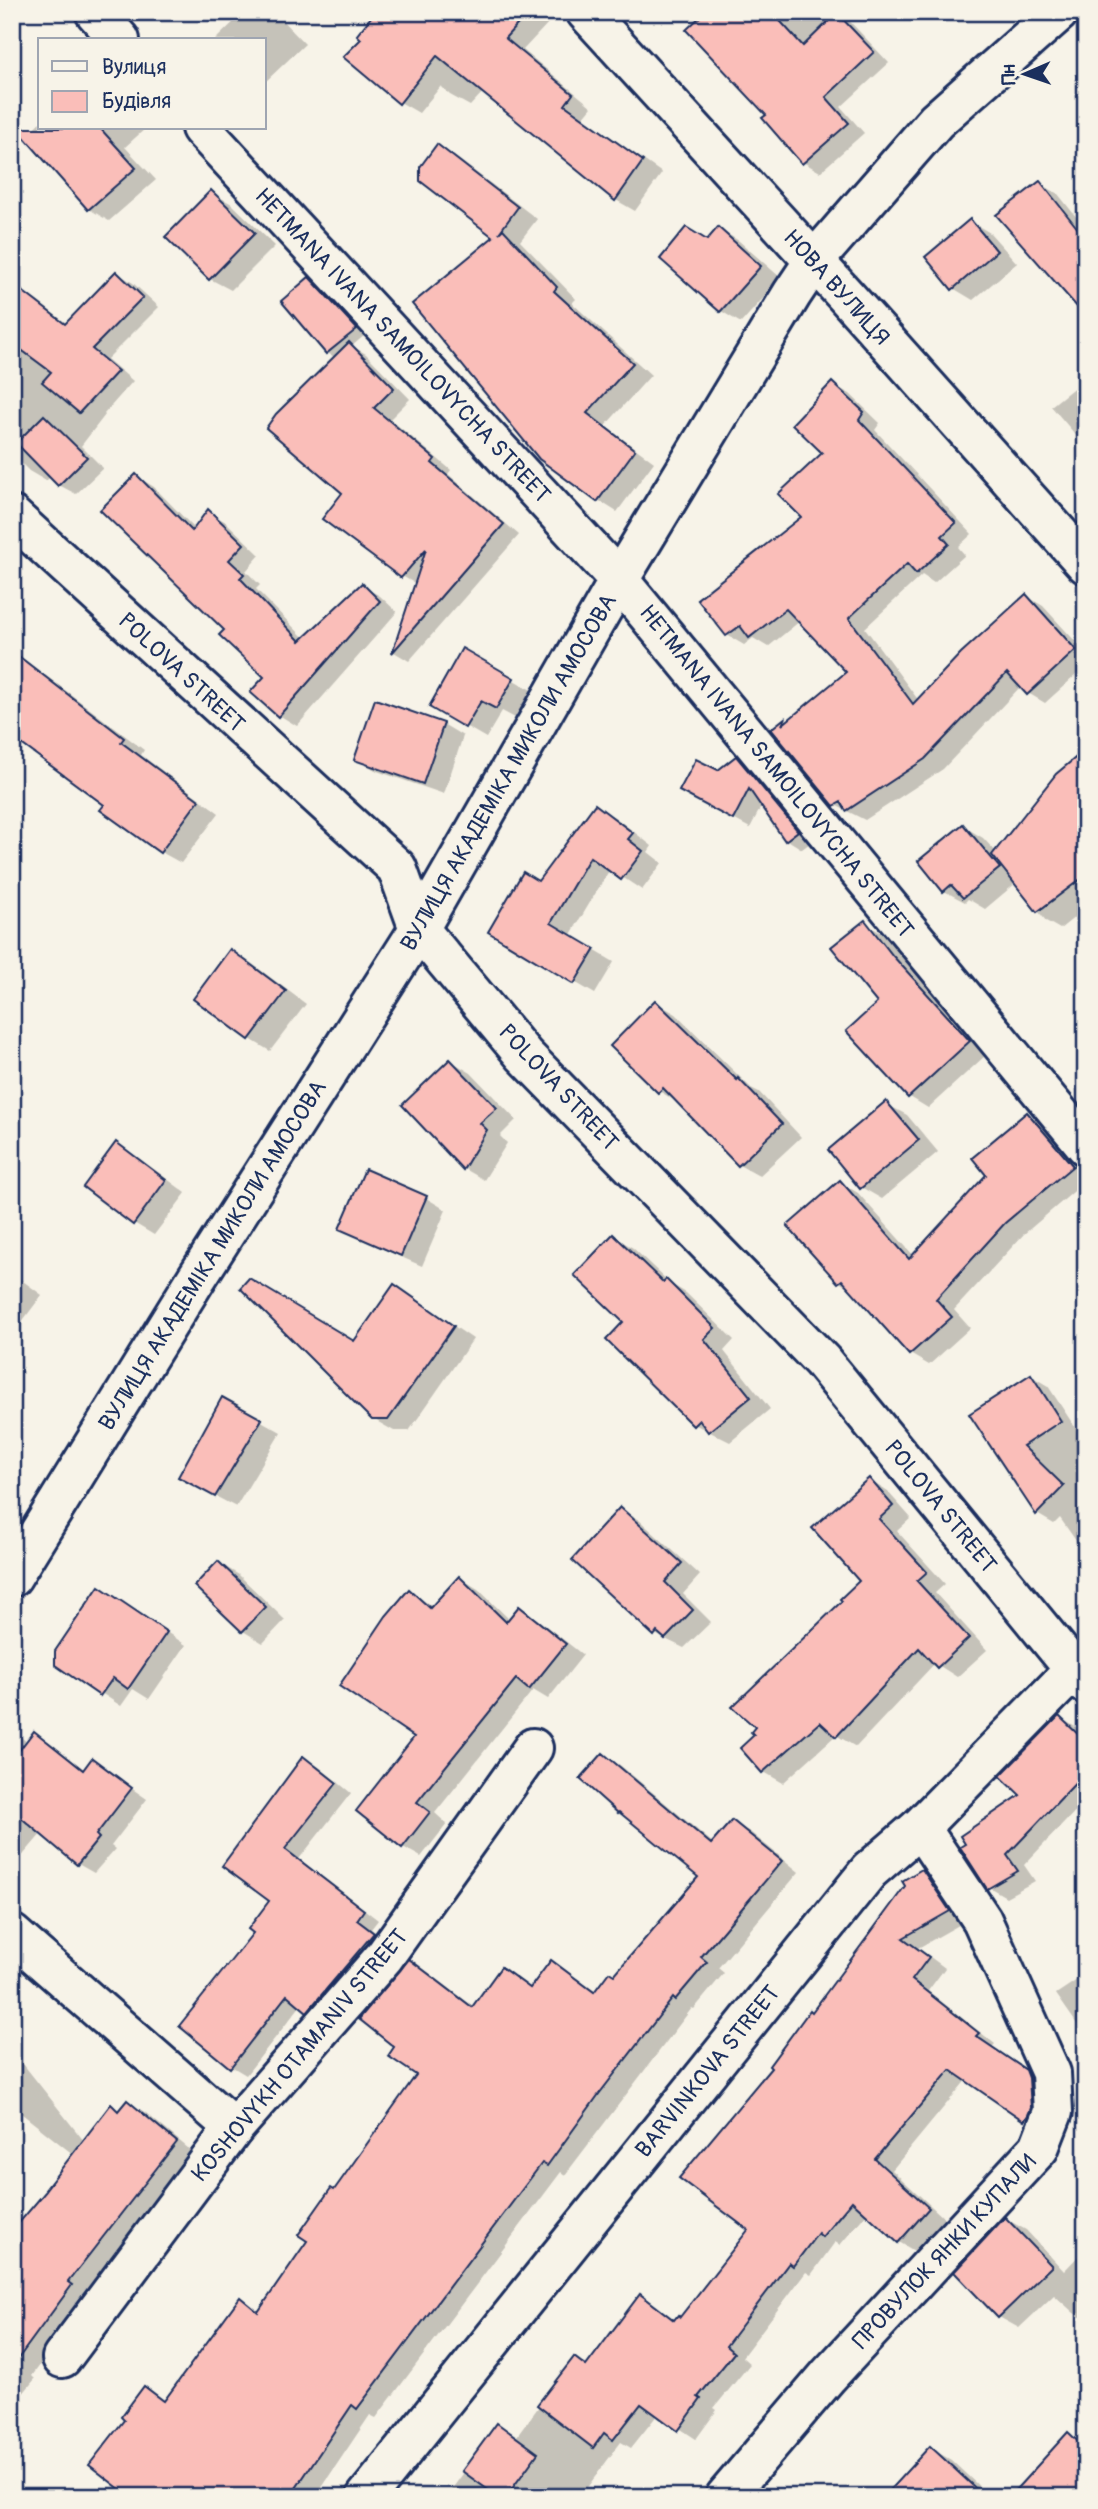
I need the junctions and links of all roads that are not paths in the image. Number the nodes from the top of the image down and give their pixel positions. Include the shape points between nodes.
1 (95, 12) edge
2 (586, 12) edge
3 (1052, 15) edge
4 (118, 38) edge
5 (203, 130) edge
6 (814, 261) junction
7 (12, 516) edge
8 (1086, 564) edge
9 (619, 580) junction
10 (419, 929) junction
11 (1086, 1146) edge
12 (12, 1577) edge
13 (1080, 1677) edge
14 (533, 1748) dead end
15 (920, 1827) junction
16 (12, 1934) edge
17 (234, 2128) junction
18 (62, 2358) dead end
19 (366, 2497) edge
20 (725, 2497) edge

1 - 4 street
2 - 6 street, НОВА ВУЛИЦЯ
3 - 6 street, ВУЛИЦЯ АКАДЕМІКА МИКОЛИ АМОСОВА via 936,121
5 - 9 street, HETMANA IVANA SAMOILOVYCHA STREET
6 - 8 street, НОВА ВУЛИЦЯ
6 - 9 street, ВУЛИЦЯ АКАДЕМІКА МИКОЛИ АМОСОВА
7 - 10 street, POLOVA STREET via 397,868
9 - 10 street, ВУЛИЦЯ АКАДЕМІКА МИКОЛИ АМОСОВА
9 - 11 street, HETMANA IVANA SAMOILOVYCHA STREET
10 - 12 street, ВУЛИЦЯ АКАДЕМІКА МИКОЛИ АМОСОВА
10 - 13 street, POLOVA STREET via 524,1055 822,1361
13 - 15 street, BARVINKOVA STREET
14 - 17 street, KOSHOVYKH OTAMANIV STREET via 384,1957
15 - 19 street, BARVINKOVA STREET via 869,1871
15 - 20 street, ПРОВУЛОК ЯНКИ КУПАЛИ via 982,1920 1051,2073 1053,2112 1039,2148 828,2376
16 - 17 street
17 - 18 street, KOSHOVYKH OTAMANIV STREET

